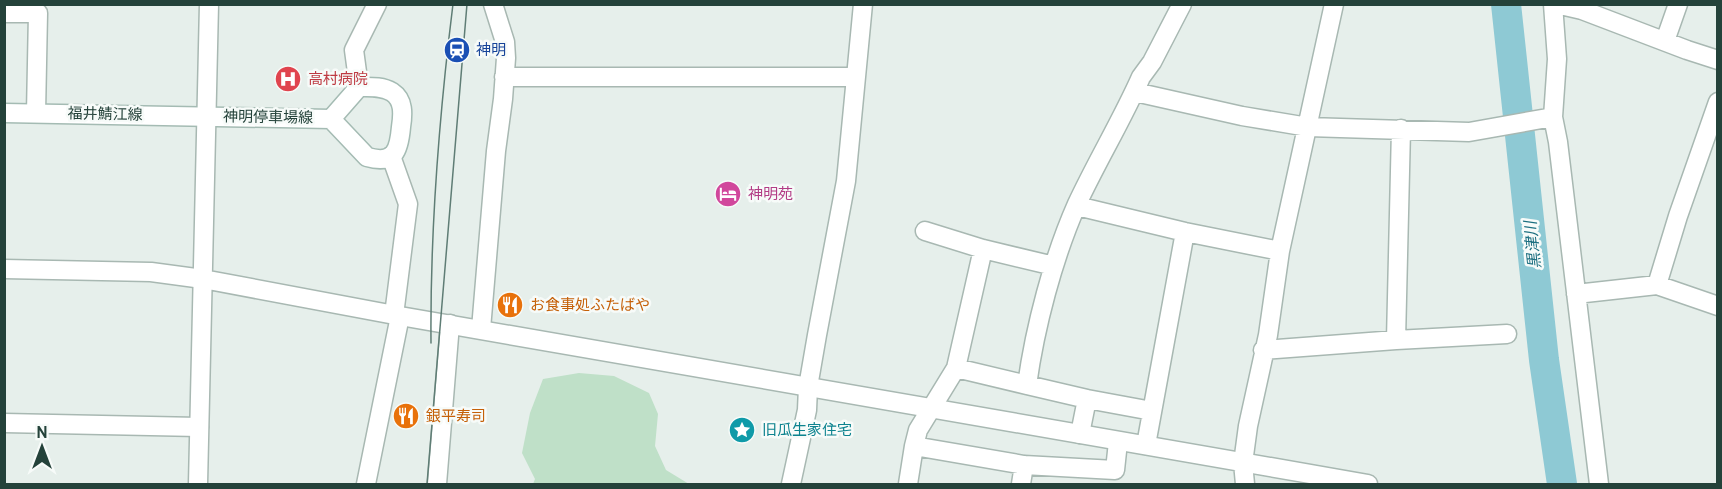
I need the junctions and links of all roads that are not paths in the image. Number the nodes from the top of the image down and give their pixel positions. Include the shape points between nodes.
1 (209, 4) edge
2 (377, 4) edge
3 (493, 4) edge
4 (862, 4) edge
5 (1182, 4) edge
6 (1334, 4) edge
7 (1678, 4) edge
8 (1560, 5) edge
9 (38, 9) edge
10 (4, 13) edge
11 (1665, 41) junction
12 (1718, 60) edge
13 (504, 77) junction
14 (856, 77) junction
15 (359, 87) junction
16 (1135, 92) junction
17 (1718, 102) edge
18 (4, 113) edge
19 (36, 113) junction
20 (205, 115) junction
21 (1552, 117) junction
22 (331, 119) junction
23 (1308, 127) junction
24 (1401, 129) junction
25 (391, 156) junction
26 (1077, 206) junction
27 (925, 231) dead end
28 (1185, 232) junction
29 (983, 249) junction
30 (1280, 251) junction
31 (1054, 266) junction
32 (4, 269) edge
33 (203, 279) junction
34 (1657, 285) junction
35 (1576, 294) junction
36 (1718, 306) edge
37 (397, 316) junction
38 (450, 324) junction
39 (481, 329) junction
40 (1507, 334) dead end
41 (1396, 340) junction
42 (1263, 350) junction
43 (956, 368) junction
44 (1027, 385) junction
45 (808, 387) junction
46 (1087, 399) junction
47 (931, 408) junction
48 (1152, 411) junction
49 (4, 423) edge
50 (199, 427) junction
51 (1080, 434) junction
52 (1118, 442) junction
53 (1146, 445) junction
54 (914, 446) junction
55 (1244, 463) junction
56 (1024, 465) junction
57 (1115, 477) edge
58 (198, 484) edge
59 (366, 484) edge
60 (437, 484) edge
61 (791, 484) edge
62 (908, 484) edge
63 (1021, 484) edge
64 (1245, 484) edge
65 (1368, 484) edge
66 (1599, 484) edge

1 - 20 street
2 - 15 street via 354,50
3 - 13 street via 505,42
4 - 14 street
5 - 16 street
6 - 23 street
7 - 11 street
8 - 11 street
8 - 21 street
9 - 10 street
9 - 19 street
11 - 12 street
13 - 14 street
13 - 39 street
14 - 45 street via 846,181
15 - 22 street, 神明停車場線
15 - 25 street via 393,92 401,104 399,148
16 - 23 street
16 - 26 street
17 - 34 street
18 - 19 street, 福井鯖江線
19 - 20 street, 福井鯖江線
20 - 22 street, 神明停車場線
20 - 33 street
21 - 24 street via 1468,132
21 - 35 street
22 - 25 street, 神明停車場線 via 363,155 374,159
23 - 24 street
23 - 30 street
24 - 41 street
25 - 37 street via 408,204
26 - 28 street
26 - 31 street
27 - 29 street
28 - 30 street
28 - 48 street
29 - 31 street
29 - 43 street
30 - 42 street
31 - 44 street
32 - 33 street via 151,272
33 - 37 street
33 - 50 street
34 - 35 street
34 - 36 street
35 - 66 street
37 - 38 street
37 - 59 street
38 - 39 street
38 - 60 street
39 - 45 street
40 - 41 street
41 - 42 street
42 - 55 street
43 - 44 street
43 - 47 street
44 - 46 street
45 - 47 street
45 - 61 street
46 - 48 street
46 - 51 street
47 - 51 street
47 - 54 street
48 - 53 street
49 - 50 street
50 - 58 street
51 - 52 street
52 - 53 street
52 - 57 street
53 - 55 street
54 - 56 street
54 - 62 street
55 - 64 street
55 - 65 street
56 - 57 street
56 - 63 street

